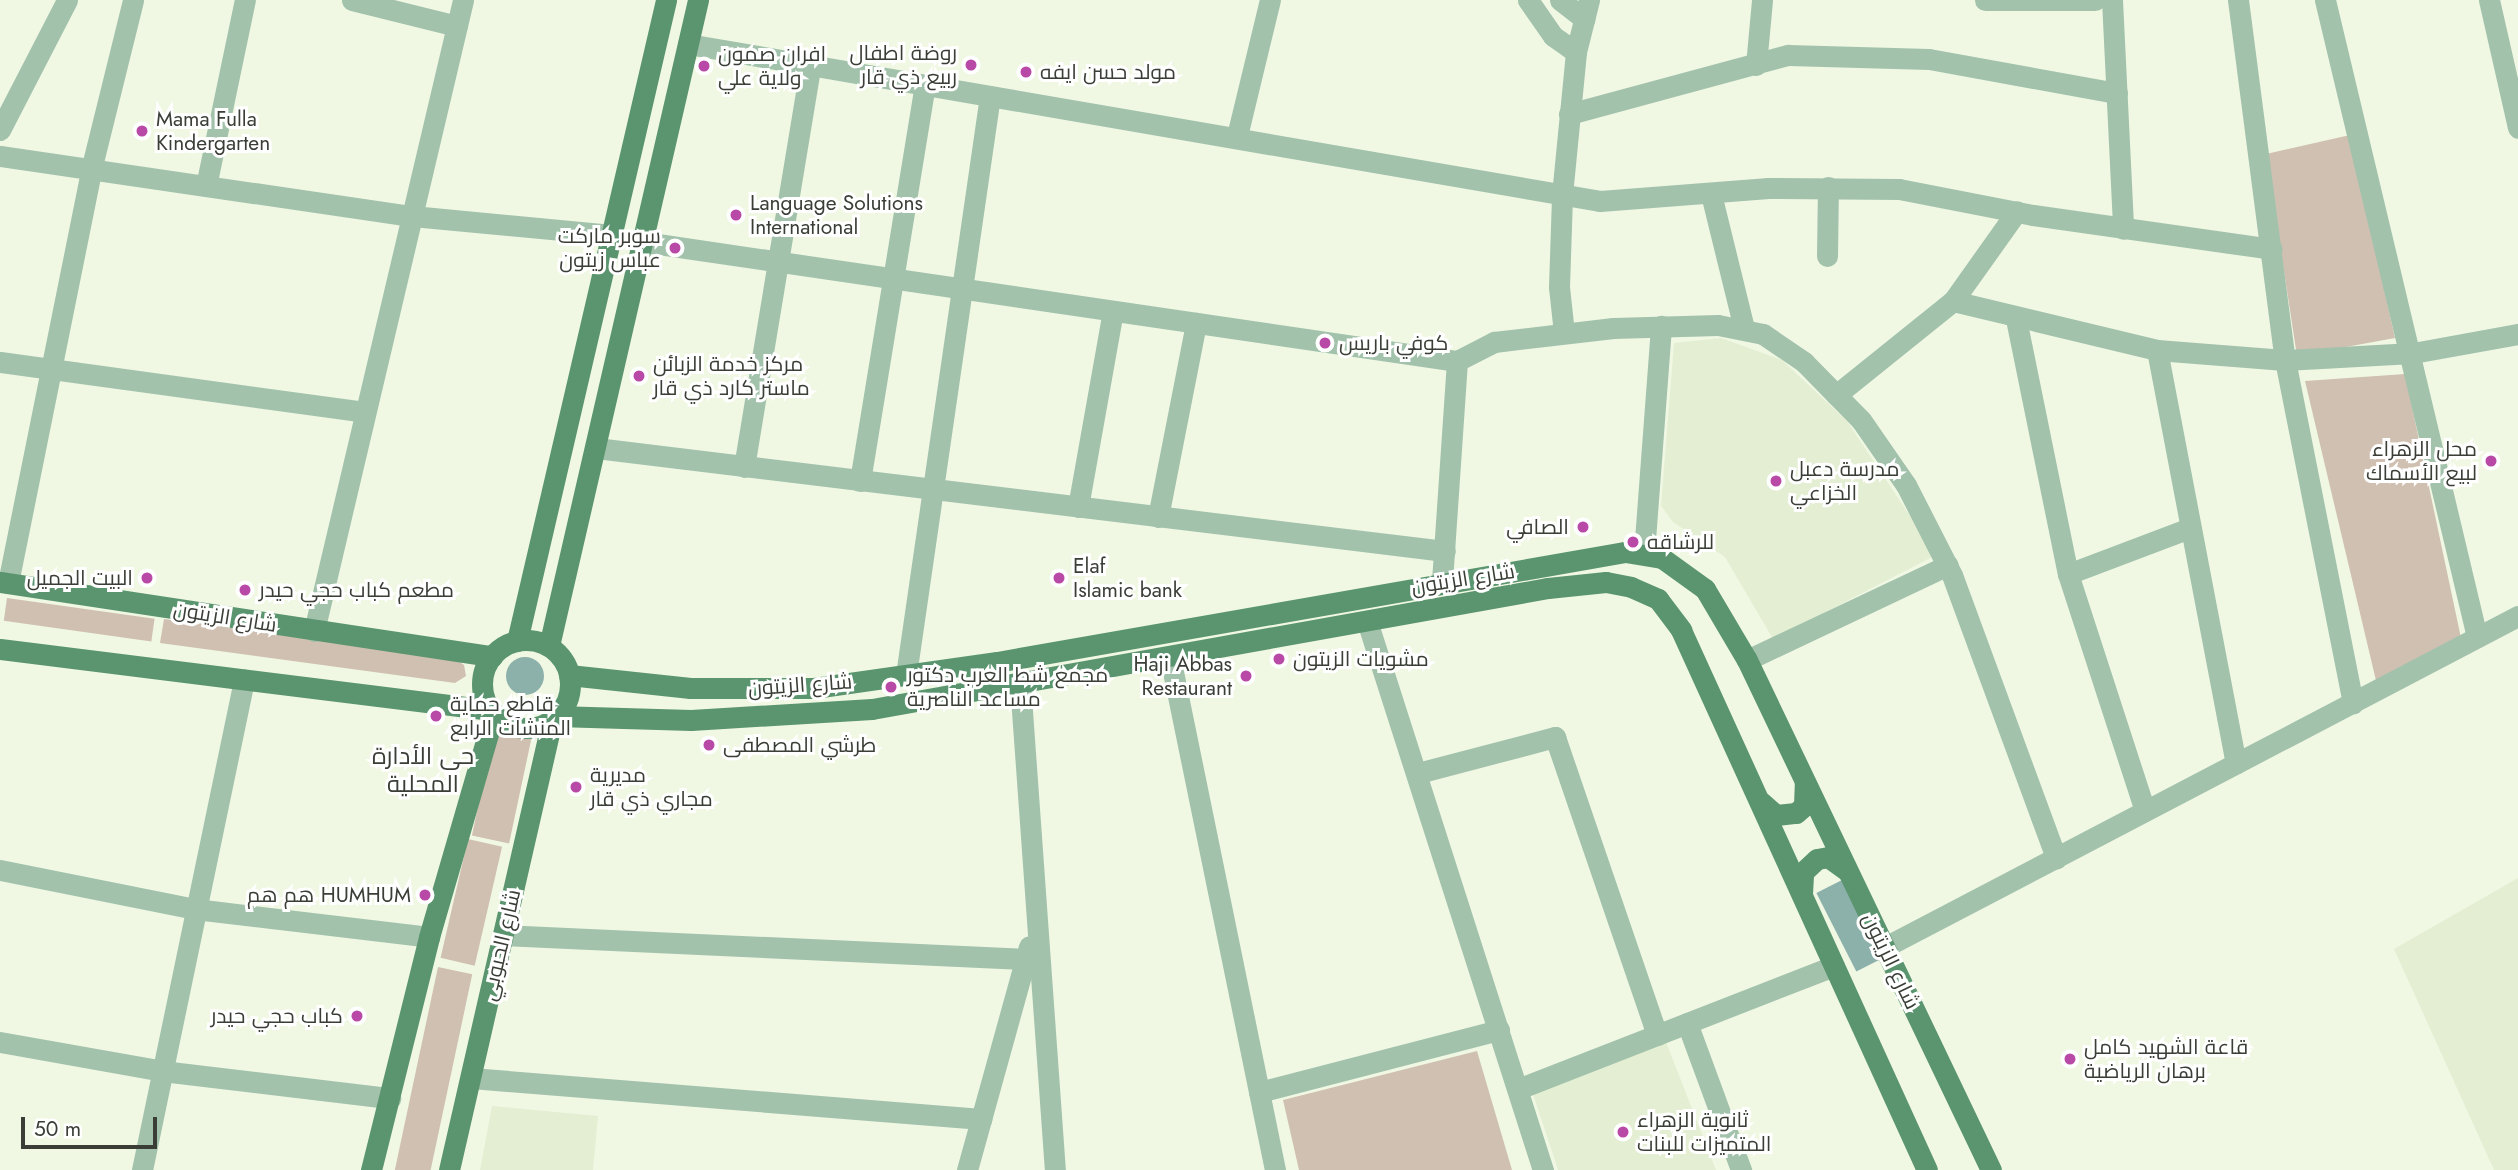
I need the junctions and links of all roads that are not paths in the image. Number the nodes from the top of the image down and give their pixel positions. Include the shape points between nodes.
1 (67, 0) edge
2 (133, 0) edge
3 (245, 0) edge
4 (352, 0) edge
5 (463, 0) edge
6 (666, 0) edge
7 (698, 0) edge
8 (1270, 0) edge
9 (1528, 0) edge
10 (1560, 0) edge
11 (1762, 0) edge
12 (1985, 0) edge
13 (2095, 0) edge
14 (2112, 0) edge
15 (2238, 0) edge
16 (2325, 0) edge
17 (2489, 0) edge
18 (2017, 1) edge
19 (1587, 10) edge
20 (457, 26) junction
21 (688, 44) junction
22 (1576, 52) junction
23 (1756, 65) junction
24 (810, 67) junction
25 (925, 86) junction
26 (2117, 93) junction
27 (990, 96) junction
28 (642, 109) junction
29 (1569, 114) junction
30 (673, 117) junction
31 (2518, 128) edge
32 (0, 130) edge
33 (1237, 136) junction
34 (0, 156) edge
35 (91, 170) junction
36 (206, 186) junction
37 (1828, 187) junction
38 (1712, 194) junction
39 (1562, 195) junction
40 (2017, 211) junction
41 (412, 216) junction
42 (2123, 229) junction
43 (612, 235) junction
44 (644, 242) junction
45 (2273, 249) junction
46 (1827, 256) dead end
47 (778, 262) junction
48 (893, 279) junction
49 (962, 289) junction
50 (1953, 302) junction
51 (1113, 311) junction
52 (2016, 319) junction
53 (1196, 323) junction
54 (1661, 326) junction
55 (1744, 328) junction
56 (1564, 333) junction
57 (2518, 334) edge
58 (2157, 349) junction
59 (2413, 353) junction
60 (2284, 360) junction
61 (1457, 361) junction
62 (0, 362) edge
63 (50, 370) junction
64 (1836, 395) junction
65 (365, 412) junction
66 (596, 448) junction
67 (744, 467) junction
68 (860, 481) junction
69 (933, 490) junction
70 (1078, 507) junction
71 (1158, 517) junction
72 (2190, 528) junction
73 (1445, 551) junction
74 (1644, 553) junction
75 (1948, 565) junction
76 (2068, 573) junction
77 (1442, 581) junction
78 (4, 582) edge
79 (2518, 616) edge
80 (1367, 621) junction
81 (313, 631) junction
82 (2477, 637) junction
83 (517, 641) junction
84 (549, 646) junction
85 (0, 649) edge
86 (492, 656) junction
87 (1170, 657) junction
88 (1747, 660) junction
89 (569, 675) junction
90 (906, 676) junction
91 (244, 680) junction
92 (1020, 683) junction
93 (2353, 703) junction
94 (493, 712) junction
95 (554, 718) junction
96 (2236, 764) junction
97 (1418, 773) junction
98 (1805, 782) junction
99 (1761, 802) junction
100 (2145, 811) junction
101 (2056, 858) junction
102 (0, 870) edge
103 (1849, 873) junction
104 (1802, 894) junction
105 (195, 909) junction
106 (1038, 913) junction
107 (503, 935) junction
108 (429, 937) junction
109 (1885, 947) junction
110 (1025, 959) junction
111 (1834, 966) junction
112 (1687, 1023) junction
113 (1499, 1030) junction
114 (1657, 1035) junction
115 (0, 1042) edge
116 (162, 1071) junction
117 (471, 1078) junction
118 (1518, 1089) junction
119 (1259, 1092) junction
120 (390, 1098) junction
121 (981, 1119) junction
122 (142, 1170) edge
123 (371, 1170) edge
124 (449, 1170) edge
125 (967, 1170) edge
126 (1055, 1170) edge
127 (1275, 1170) edge
128 (1544, 1170) edge
129 (1741, 1170) edge
130 (1927, 1170) edge
131 (1991, 1170) edge

1 - 32 street
2 - 35 street
3 - 36 street
4 - 20 street
5 - 20 street
6 - 28 main road
7 - 21 main road
8 - 33 street
9 - 22 street via 1553,36
10 - 19 street
11 - 23 street
12 - 18 street
13 - 18 street
14 - 26 street
15 - 45 street
16 - 59 street
17 - 31 street
19 - 22 street
20 - 41 street
21 - 24 street
21 - 30 main road
22 - 29 street
23 - 26 street via 1788,55 1929,59
23 - 29 street
24 - 25 street
24 - 47 street
25 - 27 street
25 - 48 street
26 - 42 street
27 - 33 street
27 - 49 street
28 - 30 main road
28 - 43 main road
29 - 39 street
30 - 44 main road
33 - 39 street
34 - 35 street
35 - 36 street
35 - 63 street
36 - 41 street
37 - 38 street
37 - 40 street via 1899,189
37 - 46 street
38 - 39 street via 1611,201
38 - 55 street
39 - 56 street via 1559,287
40 - 42 street
40 - 50 street
41 - 43 street
41 - 65 street
42 - 45 street
43 - 83 main road
44 - 47 street
44 - 66 main road
45 - 60 street
47 - 48 street
47 - 67 street
48 - 49 street
48 - 68 street
49 - 51 street
49 - 69 street
50 - 52 street
50 - 64 street
51 - 53 street
51 - 70 street
52 - 58 street
52 - 76 street
53 - 61 street
53 - 71 street
54 - 55 street
54 - 56 street
54 - 74 street
55 - 64 street via 1783,345
56 - 61 street via 1494,342
57 - 59 street
58 - 60 street
58 - 72 street
59 - 60 street
59 - 82 street
60 - 93 street
61 - 73 street
62 - 63 street
63 - 65 street
63 - 78 street
64 - 75 street via 1861,420 1906,485
65 - 81 street
66 - 67 street
66 - 84 main road
67 - 68 street
68 - 69 street
69 - 70 street
69 - 90 street
70 - 71 street
71 - 73 street
72 - 76 street
72 - 96 street
73 - 77 street
74 - 77 main road, شارع الزيتون
74 - 88 main road, شارع الزيتون via 1681,569 1705,589
75 - 88 street
75 - 101 street
76 - 100 street
77 - 90 main road, شارع الزيتون
78 - 81 main road, شارع الزيتون
79 - 82 street
80 - 87 main road, شارع الزيتون
80 - 97 street
80 - 99 main road, شارع الزيتون via 1606,582 1658,599 1681,630
81 - 86 main road, شارع الزيتون
82 - 93 street
83 - 84 main road
83 - 86 main road
84 - 89 main road
85 - 91 main road
86 - 94 main road via 483,683
87 - 92 main road, شارع الزيتون
87 - 119 street
88 - 98 main road, شارع الزيتون
89 - 90 main road, شارع الزيتون via 751,690 814,688
89 - 95 main road via 570,690
91 - 94 main road
91 - 105 street
92 - 95 main road, شارع الزيتون via 797,717
92 - 106 street
93 - 96 street
94 - 95 main road via 516,726 541,725
94 - 108 main road
95 - 107 main road, شارع الحبوبي
96 - 100 street
97 - 113 street
97 - 114 street via 1555,737
98 - 99 main road via 1804,806 1796,813 1776,815
98 - 103 main road, شارع الزيتون
99 - 104 main road, شارع الزيتون
100 - 101 street
101 - 109 street
102 - 105 street
103 - 104 main road via 1828,857 1817,859 1803,872
103 - 109 main road, شارع الزيتون
104 - 111 main road, شارع الزيتون
105 - 108 street
105 - 116 street
106 - 110 street
106 - 126 street
107 - 110 street
107 - 117 main road, شارع الحبوبي
108 - 120 main road
109 - 131 main road, شارع الزيتون
110 - 121 street
111 - 112 street
111 - 130 main road, شارع الزيتون
112 - 114 street
112 - 129 street
113 - 118 street
113 - 119 street
114 - 118 street
115 - 116 street
116 - 120 street
116 - 122 street
117 - 121 street
117 - 124 main road, شارع الحبوبي
118 - 128 street
119 - 127 street
120 - 123 main road
121 - 125 street

